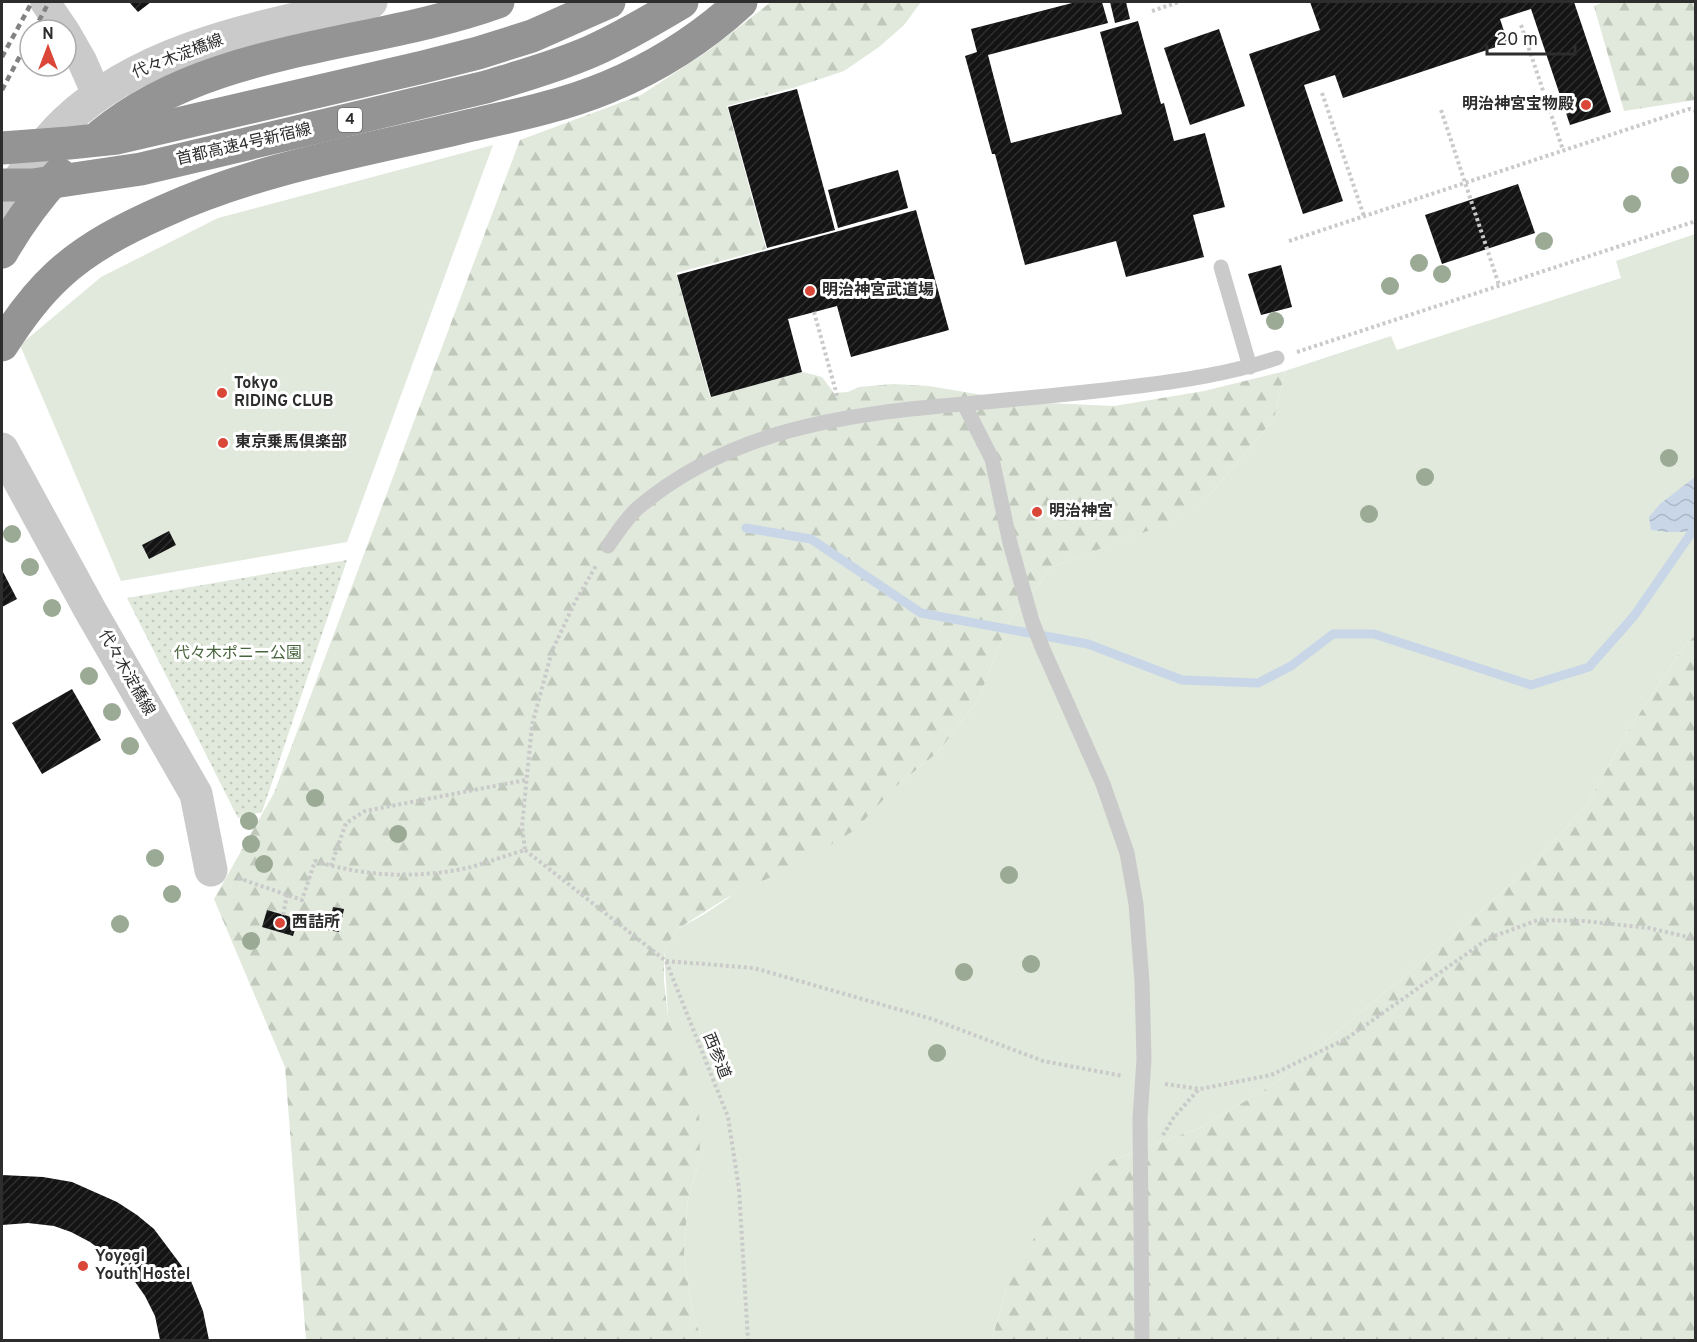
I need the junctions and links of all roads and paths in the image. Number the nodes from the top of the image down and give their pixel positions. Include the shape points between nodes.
1 (371, 2) edge
2 (498, 2) edge
3 (609, 2) edge
4 (682, 2) edge
5 (741, 2) edge
6 (1179, 2) edge
7 (1152, 11) dead end
8 (1521, 25) dead end
9 (78, 58) edge
10 (1322, 93) dead end
11 (97, 95) junction
12 (1441, 110) dead end
13 (1695, 111) edge
14 (2, 148) edge
15 (1563, 150) junction
16 (1465, 183) junction
17 (2, 185) edge
18 (2, 206) edge
19 (1364, 216) junction
20 (1695, 221) edge
21 (1289, 241) dead end
22 (2, 252) edge
23 (1221, 267) dead end
24 (1499, 285) junction
25 (814, 312) dead end
26 (2, 345) edge
27 (1277, 358) joint
28 (1250, 367) junction
29 (833, 381) dead end
30 (964, 404) junction
31 (2, 449) edge
32 (11, 484) edge
33 (608, 546) joint
34 (526, 780) junction
35 (525, 850) junction
36 (331, 866) junction
37 (211, 870) dead end
38 (250, 882) dead end
39 (287, 895) junction
40 (283, 915) dead end
41 (1695, 939) edge
42 (666, 961) junction
43 (1143, 1077) junction
44 (1200, 1089) junction
45 (1140, 1180) junction
46 (748, 1341) edge
47 (1142, 1341) edge

1 - 11 street, 代々木淀橋線 via 194,48 129,75
2 - 22 highway via 279,55 185,86 145,105 75,157 43,192
3 - 14 highway, 4 via 532,36 423,68 117,138
4 - 17 highway, 首都高速4号新宿線 / 4 via 591,51 486,87 141,169 33,185
5 - 26 highway via 692,40 607,87 511,117 279,170 183,202 96,246 59,274 26,308
6 - 7 path
8 - 15 path
9 - 11 street
10 - 19 path
11 - 18 street, 代々木淀橋線 via 64,122
12 - 16 path
13 - 15 path via 1689,109
15 - 16 path
16 - 19 path
16 - 24 path
19 - 21 path
20 - 24 path
23 - 28 lane
24 - 27 path
25 - 29 path
27 - 28 lane
28 - 30 lane via 1200,378
30 - 33 lane via 842,417 761,439 698,465 638,508
30 - 43 lane via 992,459 1032,621 1103,784 1127,853 1141,970
31 - 32 street, 代々木淀橋線
32 - 37 street, 代々木淀橋線 via 90,610 196,794
33 - 34 path via 552,651 532,725
34 - 35 path via 522,826
34 - 36 path via 365,811 346,823
35 - 36 path via 471,867 415,875 377,875
35 - 42 path
36 - 39 path via 315,861 302,900
38 - 39 path
39 - 40 path
41 - 44 path via 1649,928 1538,920 1488,938 1346,1039 1271,1075
42 - 43 path via 754,968 932,1019 1043,1061
42 - 46 path, 西参道 via 728,1117 739,1189
43 - 44 path
43 - 45 lane
44 - 45 path via 1174,1117
45 - 47 lane

